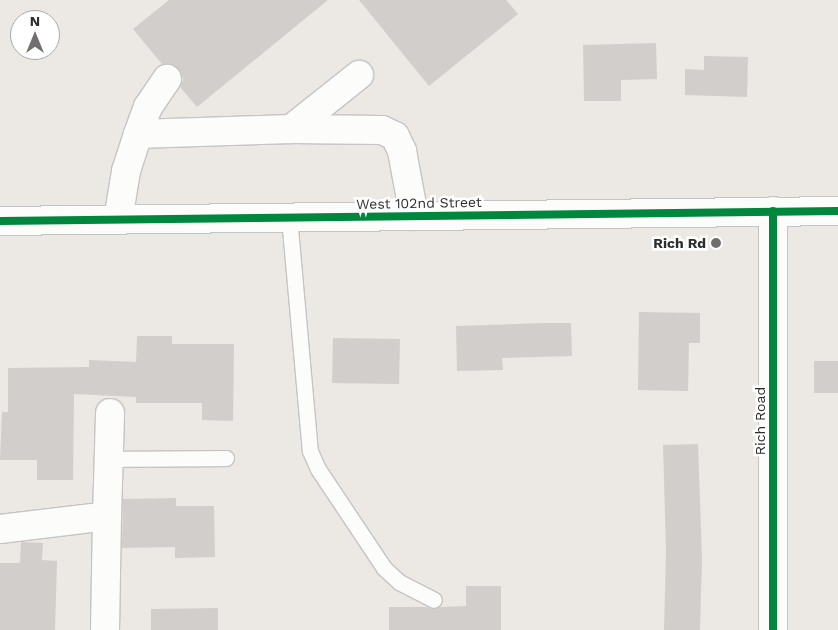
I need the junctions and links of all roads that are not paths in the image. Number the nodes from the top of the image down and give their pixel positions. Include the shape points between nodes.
1 (358, 74) dead end
2 (168, 80) dead end
3 (291, 130) junction
4 (138, 134) junction
5 (838, 210) edge
6 (773, 212) junction
7 (414, 216) junction
8 (289, 217) junction
9 (118, 220) junction
10 (0, 221) edge
11 (110, 413) dead end
12 (226, 458) dead end
13 (109, 459) junction
14 (107, 516) junction
15 (0, 529) edge
16 (434, 600) dead end
17 (105, 630) edge
18 (773, 630) edge

1 - 3 street
2 - 4 street via 148,106
3 - 4 street
3 - 7 street via 382,130 395,136 402,151
4 - 9 street via 126,171
5 - 6 street, West 102nd Street
6 - 7 street, West 102nd Street
6 - 18 street, Rich Road
7 - 8 street, West 102nd Street
8 - 9 street, West 102nd Street
8 - 16 lane via 310,451 318,469 384,568 399,582
9 - 10 street, West 102nd Street
11 - 13 street
12 - 13 lane
13 - 14 street
14 - 15 street
14 - 17 street

